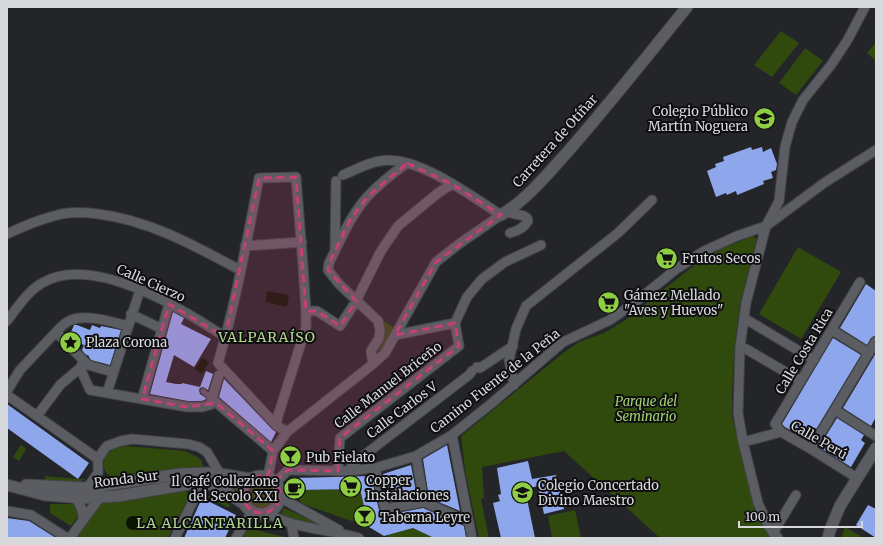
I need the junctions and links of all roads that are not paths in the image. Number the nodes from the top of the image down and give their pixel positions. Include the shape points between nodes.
1 (687, 7) edge
2 (865, 7) edge
3 (876, 150) edge
4 (407, 163) junction
5 (452, 184) junction
6 (652, 200) dead end
7 (503, 214) junction
8 (766, 226) junction
9 (510, 233) dead end
10 (7, 234) edge
11 (302, 242) junction
12 (541, 245) dead end
13 (245, 246) junction
14 (335, 251) junction
15 (240, 270) junction
16 (860, 282) dead end
17 (140, 290) junction
18 (356, 301) junction
19 (170, 304) junction
20 (306, 310) junction
21 (131, 314) junction
22 (744, 318) junction
23 (7, 322) edge
24 (455, 323) junction
25 (128, 326) junction
26 (162, 329) junction
27 (832, 330) junction
28 (56, 332) junction
29 (395, 335) junction
30 (225, 337) junction
31 (876, 342) edge
32 (513, 346) junction
33 (740, 346) junction
34 (869, 353) junction
35 (814, 360) junction
36 (82, 364) junction
37 (373, 364) junction
38 (112, 372) junction
39 (219, 375) dead end
40 (801, 381) junction
41 (514, 385) junction
42 (7, 391) edge
43 (203, 391) dead end
44 (107, 393) junction
45 (7, 394) edge
46 (142, 399) junction
47 (212, 399) junction
48 (835, 410) junction
49 (38, 416) junction
50 (276, 425) junction
51 (287, 432) junction
52 (781, 432) junction
53 (452, 435) junction
54 (876, 436) edge
55 (743, 442) junction
56 (876, 448) edge
57 (811, 449) junction
58 (273, 451) junction
59 (416, 456) junction
60 (98, 459) junction
61 (375, 468) junction
62 (343, 471) junction
63 (98, 473) junction
64 (220, 474) junction
65 (857, 478) junction
66 (250, 479) junction
67 (272, 479) junction
68 (7, 484) edge
69 (194, 484) junction
70 (109, 485) junction
71 (87, 488) junction
72 (796, 495) dead end
73 (75, 497) junction
74 (100, 497) junction
75 (281, 498) junction
76 (424, 502) junction
77 (248, 508) junction
78 (7, 511) edge
79 (267, 514) junction
80 (83, 518) junction
81 (469, 522) junction
82 (291, 523) junction
83 (345, 534) junction
84 (776, 536) edge
85 (68, 538) edge
86 (175, 538) edge
87 (236, 538) edge
88 (294, 538) edge
89 (359, 538) edge
90 (472, 538) edge
91 (828, 538) edge

1 - 7 main road, Carretera de Otíñar via 553,168 517,204
2 - 8 street via 847,41 803,100 792,122 785,147 779,201
3 - 8 street, Camino Fuente de la Peña via 824,183
4 - 5 street
4 - 14 street via 367,197 350,220
4 - 14 street via 395,160 380,161 339,178
5 - 7 street
5 - 18 street via 398,226 381,251
6 - 32 street via 618,233 526,306 516,329
7 - 9 street via 527,218 528,221 522,228
7 - 29 street, Carretera de Otíñar via 436,262
8 - 22 street
8 - 41 street, Camino Fuente de la Peña via 720,243 689,260 610,320 564,342
10 - 15 street via 36,221 68,213 114,216 153,228 197,247
11 - 13 street
11 - 13 street via 296,177 258,178
11 - 20 street
12 - 24 street via 505,262 482,279 468,297
13 - 15 street
14 - 18 street via 328,270
15 - 30 street
16 - 27 street, Calle Costa Rica
17 - 19 street, Calle Cierzo
17 - 21 street
17 - 23 street, Calle Cierzo via 112,279 90,275 66,275 50,279 32,290
18 - 20 street via 340,326 317,311
18 - 37 street via 378,321 379,338 371,351
19 - 26 street
19 - 30 street, Calle Cierzo
20 - 50 street via 306,327
21 - 25 street
21 - 26 street
22 - 33 street
22 - 35 street
24 - 29 street, Calle Manuel Briceño
24 - 62 street, Calle Manuel Briceño via 459,346 340,438
25 - 28 street via 104,319 80,318 63,324
25 - 38 street
26 - 46 street
27 - 34 street
27 - 35 street, Calle Costa Rica
28 - 36 street
28 - 42 street via 20,370
29 - 37 street, Carretera de Otíñar via 384,354
30 - 50 street via 218,363
31 - 34 street
32 - 41 street via 510,360
32 - 62 street, Calle Carlos V via 475,369
33 - 40 street
33 - 55 street via 738,413
34 - 48 street
35 - 40 street, Calle Costa Rica
36 - 38 street
36 - 44 street via 90,390
36 - 49 street via 60,385
37 - 51 street, Carretera de Otíñar
38 - 44 street
39 - 47 street
40 - 52 street, Calle Costa Rica via 775,424
41 - 53 street, Camino Fuente de la Peña
43 - 47 lane
44 - 46 street
45 - 49 street
46 - 47 street via 202,407 210,405
47 - 58 street
48 - 54 street
48 - 57 street
49 - 60 street
50 - 51 street
51 - 58 street, Carretera de Otíñar
52 - 55 street, Calle Perú
52 - 57 street, Calle Perú
53 - 59 street, Camino Fuente de la Peña
53 - 81 street
55 - 84 street via 758,503 769,528
56 - 65 main road
57 - 65 street, Calle Perú
58 - 67 street, Carretera de Otíñar
59 - 61 street, Camino Fuente de la Peña
59 - 76 street
60 - 63 street
60 - 64 street via 107,446 132,439 188,444 207,452
61 - 62 street, Camino Fuente de la Peña
61 - 76 street via 385,509
62 - 67 street, Camino Fuente de la Peña via 288,470
63 - 70 street
63 - 71 street
64 - 66 main road, Ronda Sur
64 - 70 main road, Ronda Sur via 180,474
65 - 91 main road via 835,517
66 - 67 main road via 258,475
66 - 77 main road via 242,490 242,500
67 - 75 main road via 280,489
68 - 71 main road, Ronda Sur
68 - 73 main road, Ronda Sur via 45,494
69 - 74 main road, Ronda Sur
69 - 77 main road, Ronda Sur via 212,485 222,489
69 - 86 street via 197,493
70 - 71 main road, Ronda Sur
72 - 84 street
73 - 74 main road, Ronda Sur
73 - 80 street via 84,514
74 - 80 street
75 - 79 main road
75 - 83 street
76 - 81 street
77 - 79 main road
77 - 87 street
78 - 85 street via 32,515
79 - 82 street
80 - 85 street
81 - 90 street
82 - 83 street
82 - 88 street
83 - 89 street

